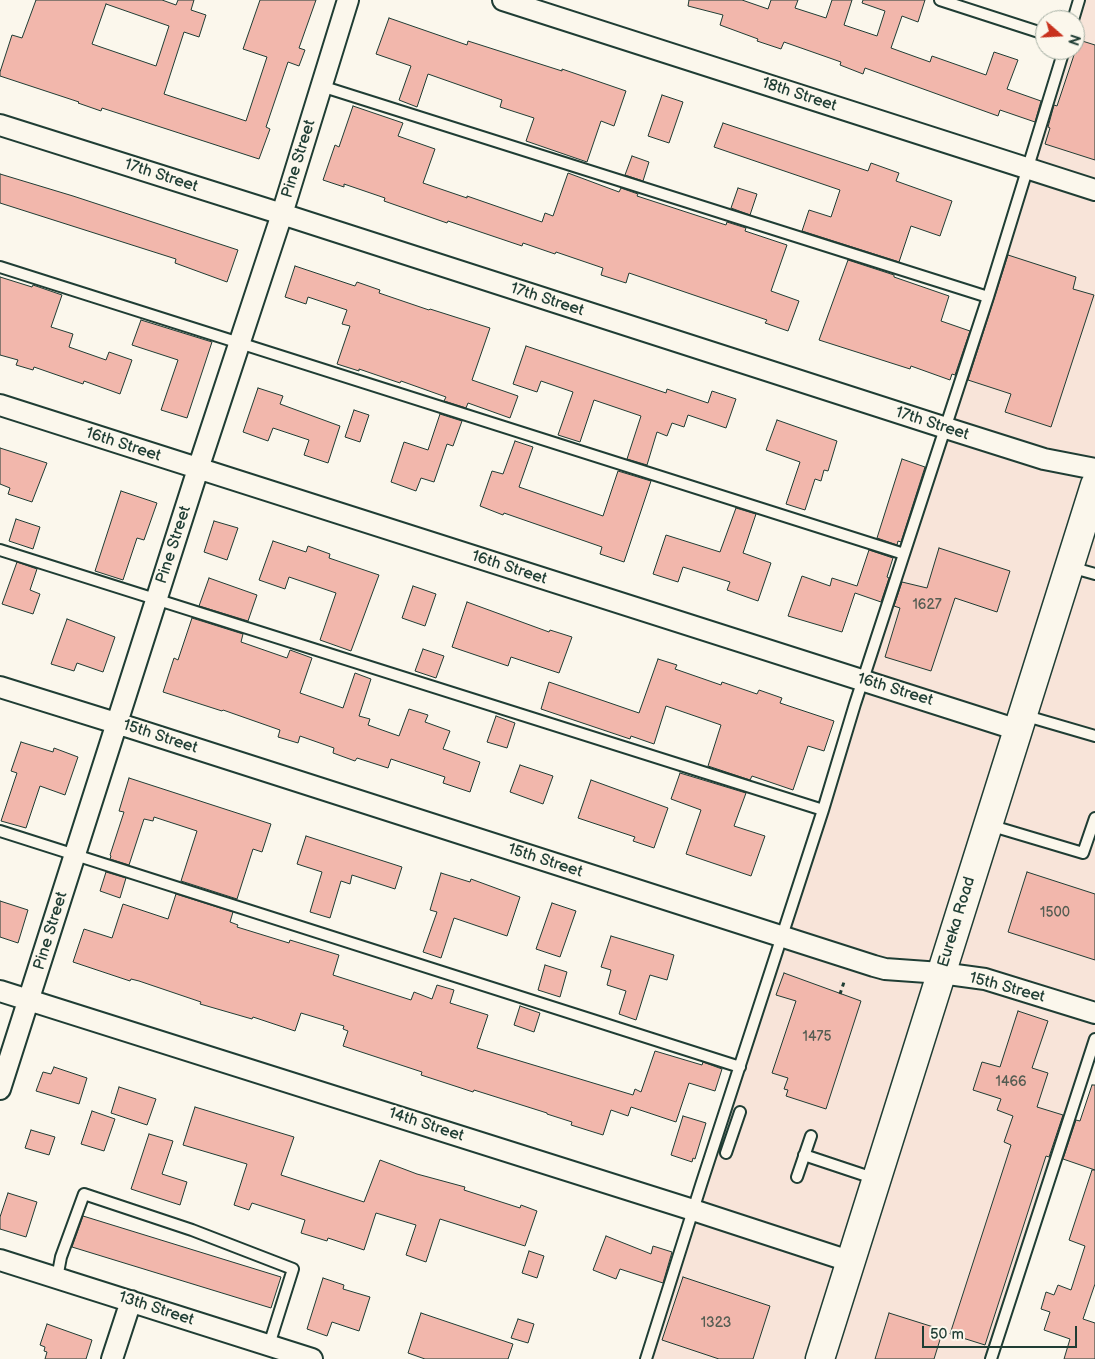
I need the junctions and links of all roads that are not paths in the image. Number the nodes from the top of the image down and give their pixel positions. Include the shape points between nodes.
1 (348, 0) edge
2 (503, 0) edge
3 (940, 0) edge
4 (1035, 31) edge
5 (1061, 60) edge
6 (321, 86) junction
7 (0, 125) edge
8 (1028, 168) junction
9 (1095, 190) edge
10 (282, 214) junction
11 (0, 267) edge
12 (988, 297) junction
13 (239, 344) junction
14 (0, 405) edge
15 (946, 428) junction
16 (198, 469) junction
17 (1095, 469) edge
18 (1095, 485) edge
19 (0, 550) edge
20 (904, 554) junction
21 (1069, 566) junction
22 (1095, 574) edge
23 (156, 600) junction
24 (863, 680) junction
25 (0, 688) edge
26 (1020, 722) junction
27 (117, 723) junction
28 (1095, 736) edge
29 (823, 810) junction
30 (1095, 818) edge
31 (988, 825) junction
32 (0, 830) edge
33 (75, 854) junction
34 (782, 937) junction
35 (942, 973) junction
36 (0, 991) edge
37 (29, 1000) junction
38 (1095, 1013) edge
39 (1095, 1039) edge
40 (740, 1067) junction
41 (0, 1090) edge
42 (740, 1112) dead end
43 (811, 1136) dead end
44 (726, 1153) dead end
45 (804, 1155) junction
46 (797, 1177) dead end
47 (877, 1179) junction
48 (693, 1210) junction
49 (0, 1260) edge
50 (852, 1262) junction
51 (57, 1278) junction
52 (131, 1302) junction
53 (269, 1346) junction
54 (112, 1359) edge
55 (312, 1359) edge
56 (646, 1359) edge
57 (820, 1359) edge
58 (991, 1359) edge

1 - 6 street, Pine Street
2 - 8 street, 18th Street
3 - 4 lane
5 - 8 lane
6 - 10 street, Pine Street
6 - 12 lane
7 - 10 street, 17th Street
8 - 9 street, 18th Street
8 - 12 lane
10 - 13 street, Pine Street
10 - 15 street, 17th Street
11 - 13 lane
12 - 15 lane
13 - 16 street, Pine Street
13 - 20 lane
14 - 16 street, 16th Street
15 - 17 street, 17th Street via 1044,459
15 - 20 lane
16 - 23 street, Pine Street
16 - 24 street, 16th Street
18 - 21 main road, Eureka Road
19 - 23 lane
20 - 24 lane
21 - 22 lane
21 - 26 main road, Eureka Road
23 - 27 street, Pine Street
23 - 29 lane
24 - 26 street, 16th Street
24 - 29 lane
25 - 27 street, 15th Street
26 - 28 lane
26 - 31 main road, Eureka Road
27 - 33 street, Pine Street
27 - 34 street, 15th Street
29 - 34 lane
30 - 31 lane via 1083,853
31 - 35 main road, Eureka Road
32 - 33 lane
33 - 37 street, Pine Street
33 - 40 lane
34 - 35 street, 15th Street via 885,969
34 - 40 lane
35 - 38 street, 15th Street via 985,978
35 - 47 main road, Eureka Road
36 - 37 street, 14th Street
37 - 41 street, Pine Street
37 - 48 street, 14th Street
39 - 58 lane
40 - 48 lane
42 - 44 lane
43 - 45 lane
45 - 46 lane
45 - 47 lane
47 - 50 main road, Eureka Road
48 - 50 street, 14th Street
48 - 56 lane
49 - 51 street, 13th Street
50 - 57 main road, Eureka Road
51 - 52 street, 13th Street
51 - 53 lane via 61,1257 84,1194 192,1230 293,1269
52 - 53 street, 13th Street
52 - 54 street
53 - 55 street, 13th Street

